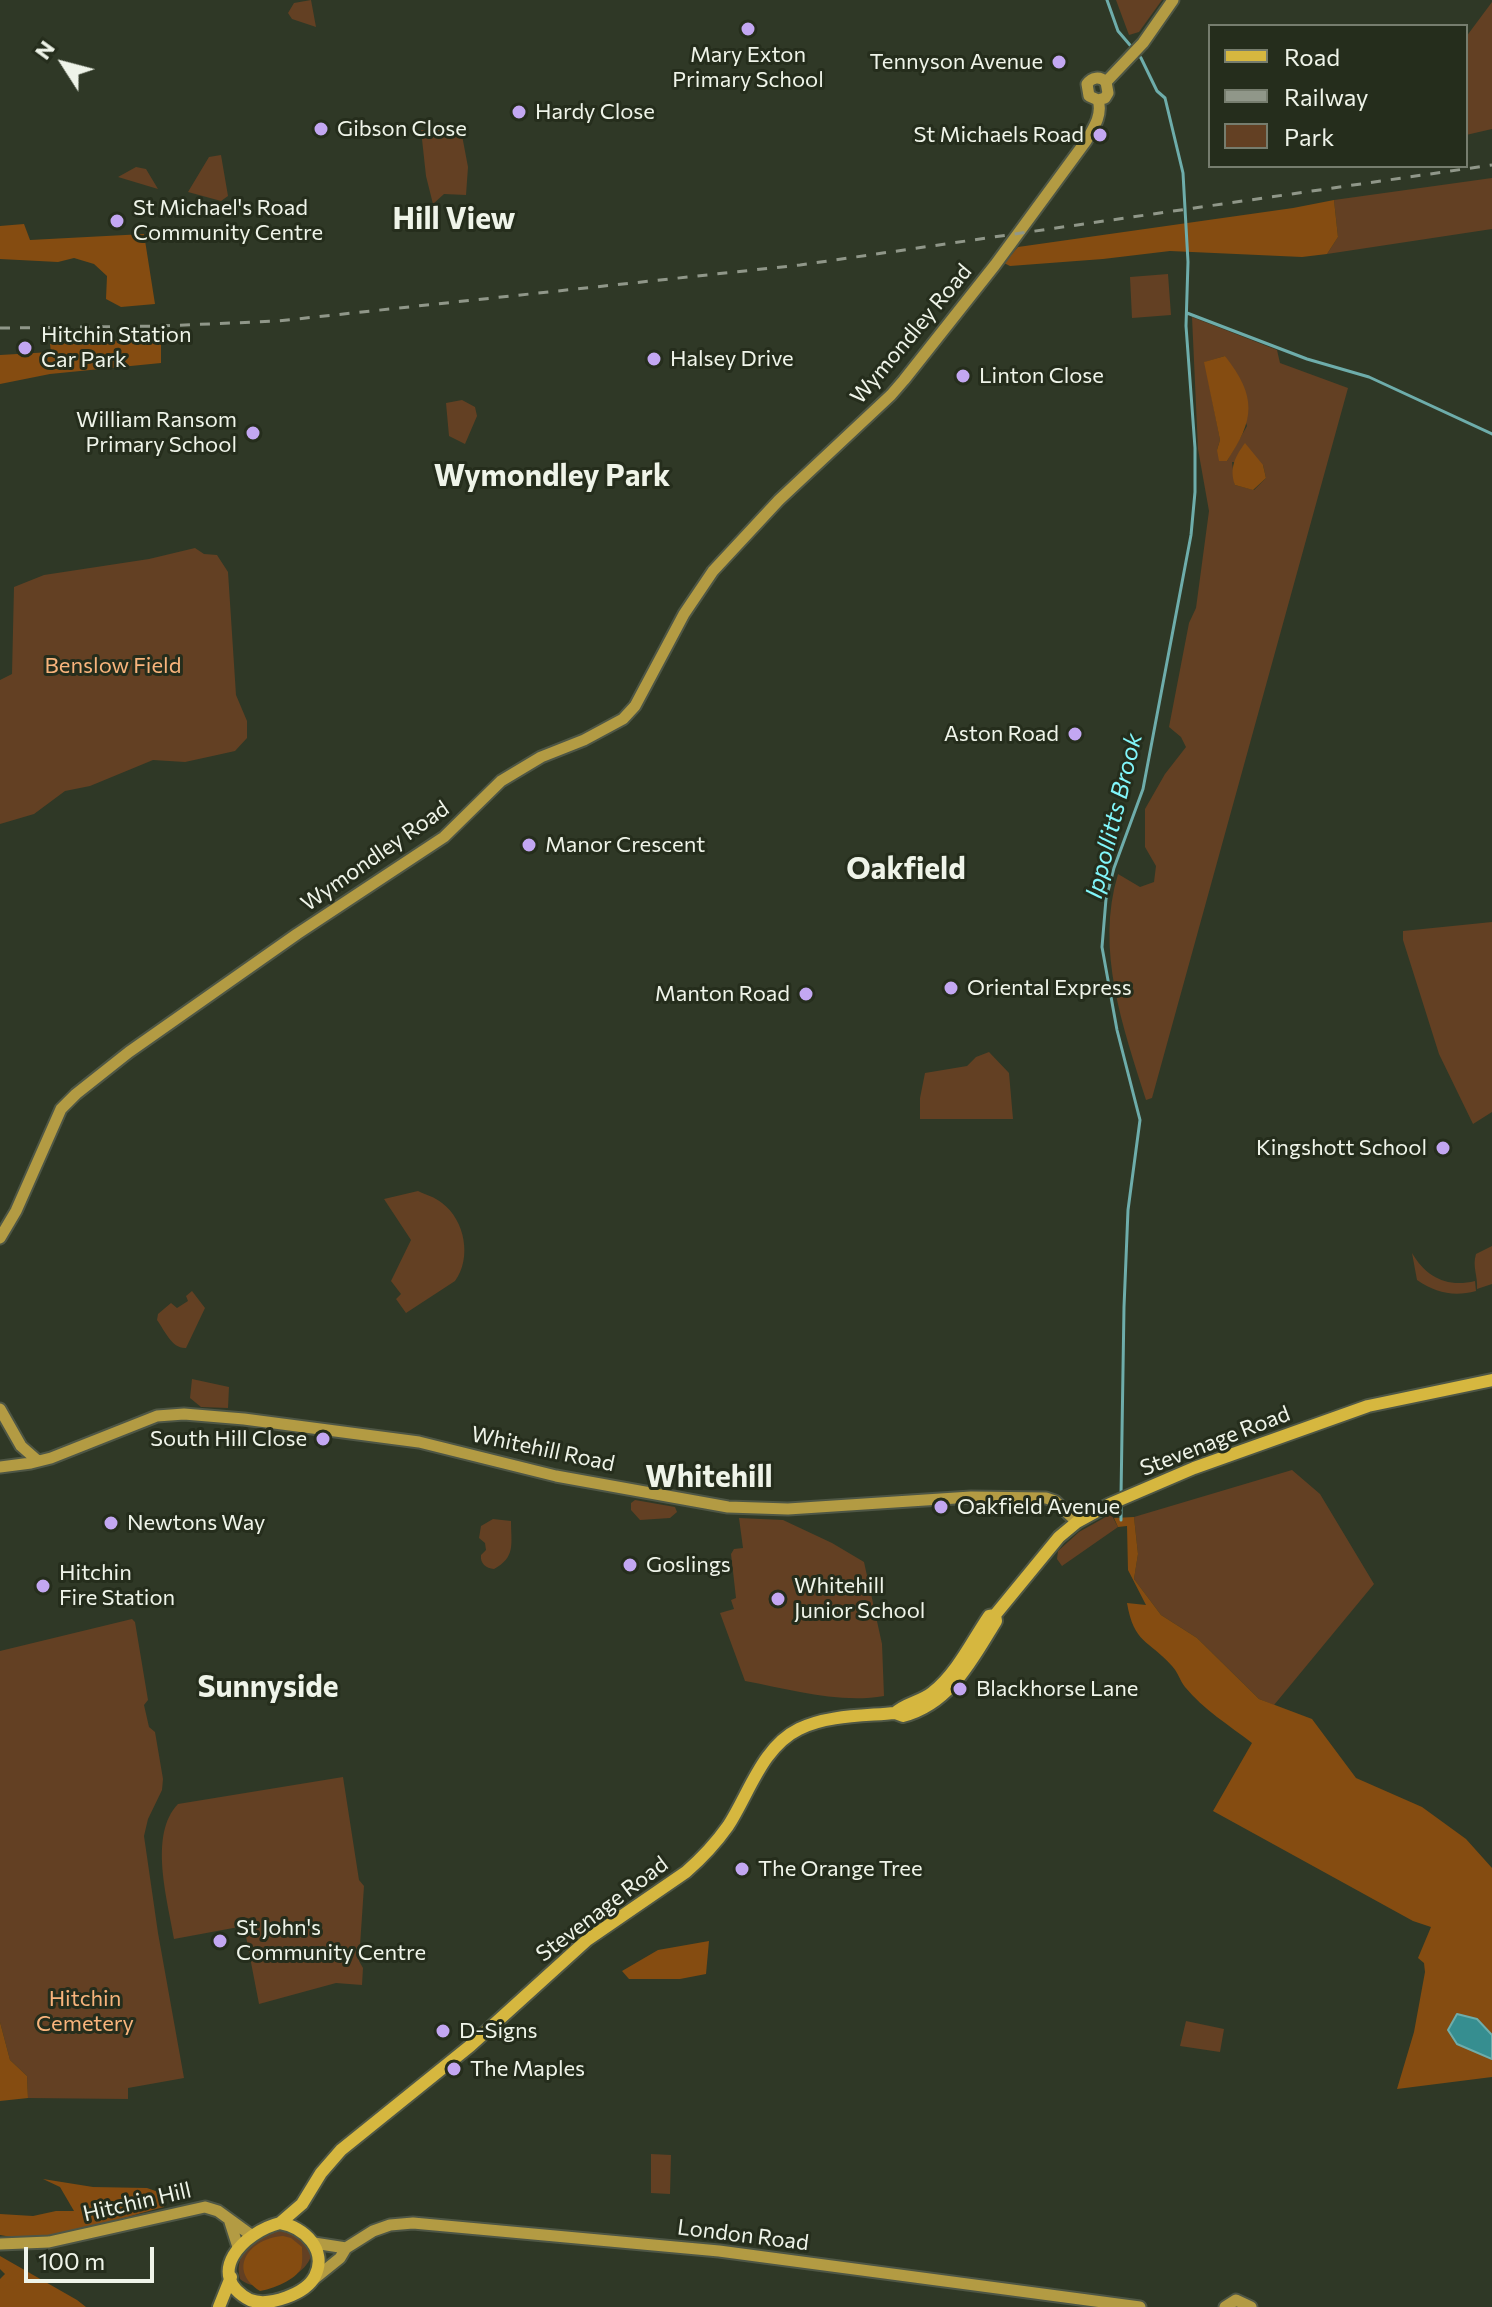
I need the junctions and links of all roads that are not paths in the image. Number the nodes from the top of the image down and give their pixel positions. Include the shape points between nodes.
1 (1173, 0) edge
2 (1106, 82) junction
3 (1098, 100) junction
4 (0, 1238) edge
5 (1492, 1380) edge
6 (0, 1409) edge
7 (21, 1446) junction
8 (38, 1461) junction
9 (13, 1465) junction
10 (0, 1467) edge
11 (1077, 1522) junction
12 (302, 2204) junction
13 (230, 2222) junction
14 (280, 2223) junction
15 (302, 2231) junction
16 (251, 2235) junction
17 (314, 2243) junction
18 (0, 2244) edge
19 (238, 2247) junction
20 (346, 2248) junction
21 (231, 2277) junction
22 (314, 2279) junction
23 (253, 2302) edge
24 (281, 2303) edge
25 (219, 2306) edge
26 (1248, 2306) edge
27 (1140, 2307) edge
28 (1225, 2307) edge

1 - 2 street
2 - 3 street via 1108,93
2 - 3 street via 1094,78 1087,84 1089,96
3 - 4 street, Wymondley Road via 1097,121 1086,141 995,265 891,395 779,500 713,571 623,719 501,781 444,837 91,1080 61,1109
5 - 11 main road, Stevenage Road via 1368,1406 1311,1425 1183,1472
6 - 7 street
7 - 8 street
7 - 9 street
8 - 9 street, Whitehill Road
8 - 11 street, Whitehill Road via 157,1416 184,1414 419,1442 556,1476 728,1507 1046,1498
9 - 10 street, Whitehill Road
11 - 12 main road, Stevenage Road via 995,1615 985,1640 950,1689 903,1716 815,1723 779,1742 726,1828 701,1858 587,1940 470,2046 341,2150
12 - 14 main road, Stevenage Road
12 - 15 main road
13 - 16 street, Hitchin Hill
13 - 18 street, Hitchin Hill via 213,2208 198,2207 49,2242
13 - 19 street
14 - 15 main road
14 - 16 main road
15 - 17 main road
16 - 19 main road
17 - 20 street
17 - 22 main road
19 - 21 main road
20 - 22 street, London Road
20 - 27 street, London Road via 382,2227 413,2223 719,2251
21 - 23 main road
21 - 25 main road
22 - 24 main road
23 - 24 main road
23 - 25 main road
26 - 28 street via 1236,2300

